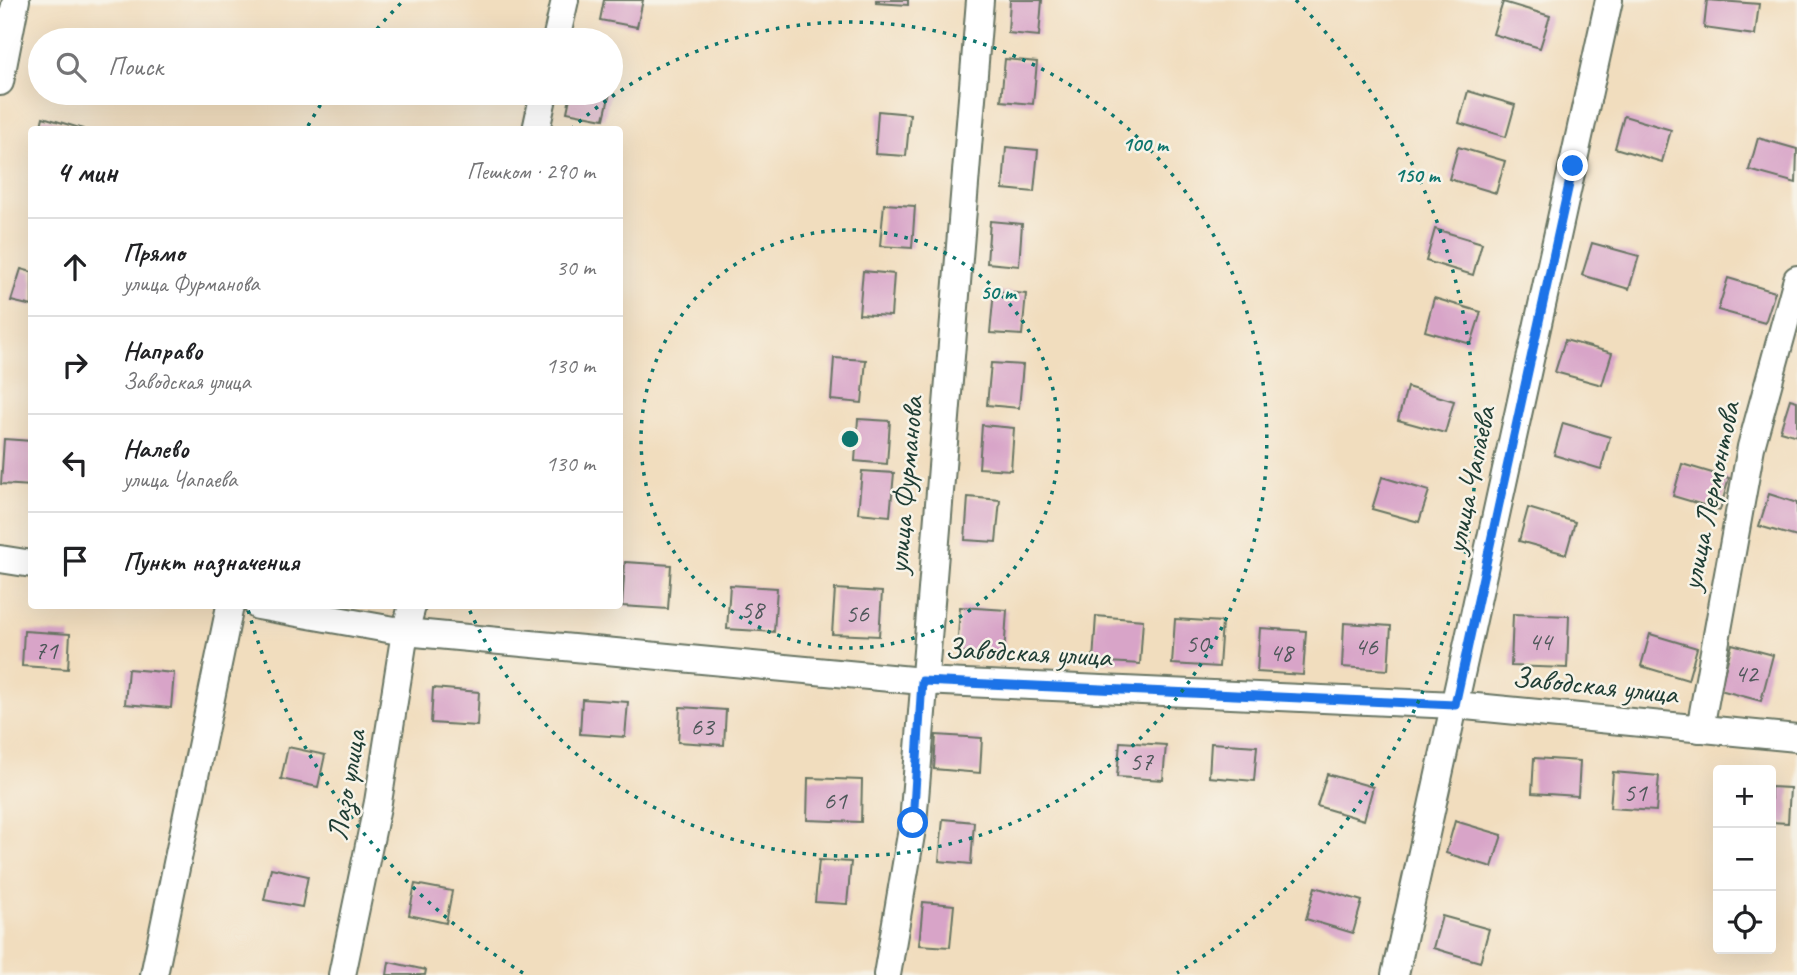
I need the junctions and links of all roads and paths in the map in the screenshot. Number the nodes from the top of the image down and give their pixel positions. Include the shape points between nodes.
1 (16, 0) edge
2 (565, 0) edge
3 (981, 0) edge
4 (1609, 0) edge
5 (559, 28) edge
6 (0, 82) edge
7 (541, 105) edge
8 (537, 126) edge
9 (1797, 279) edge
10 (0, 559) edge
11 (28, 563) edge
12 (229, 609) edge
13 (275, 609) edge
14 (411, 609) edge
15 (405, 632) junction
16 (922, 681) junction
17 (1455, 705) junction
18 (1700, 729) junction
19 (1797, 738) edge
20 (154, 975) edge
21 (342, 975) edge
22 (887, 975) edge
23 (1395, 975) edge

1 - 6 street
2 - 5 street
3 - 16 street, улица Фурманова
4 - 17 street, улица Чапаева
7 - 8 street
9 - 18 street, улица Лермонтова via 1751,447
10 - 11 street
12 - 20 street
13 - 15 street, Заводская улица
14 - 15 street, Лазо улица
15 - 16 street, Заводская улица
15 - 21 street, Лазо улица via 378,802
16 - 17 street, Заводская улица
16 - 22 street, улица Фурманова via 913,823
17 - 18 street, Заводская улица
17 - 23 street, улица Чапаева
18 - 19 street, Заводская улица

